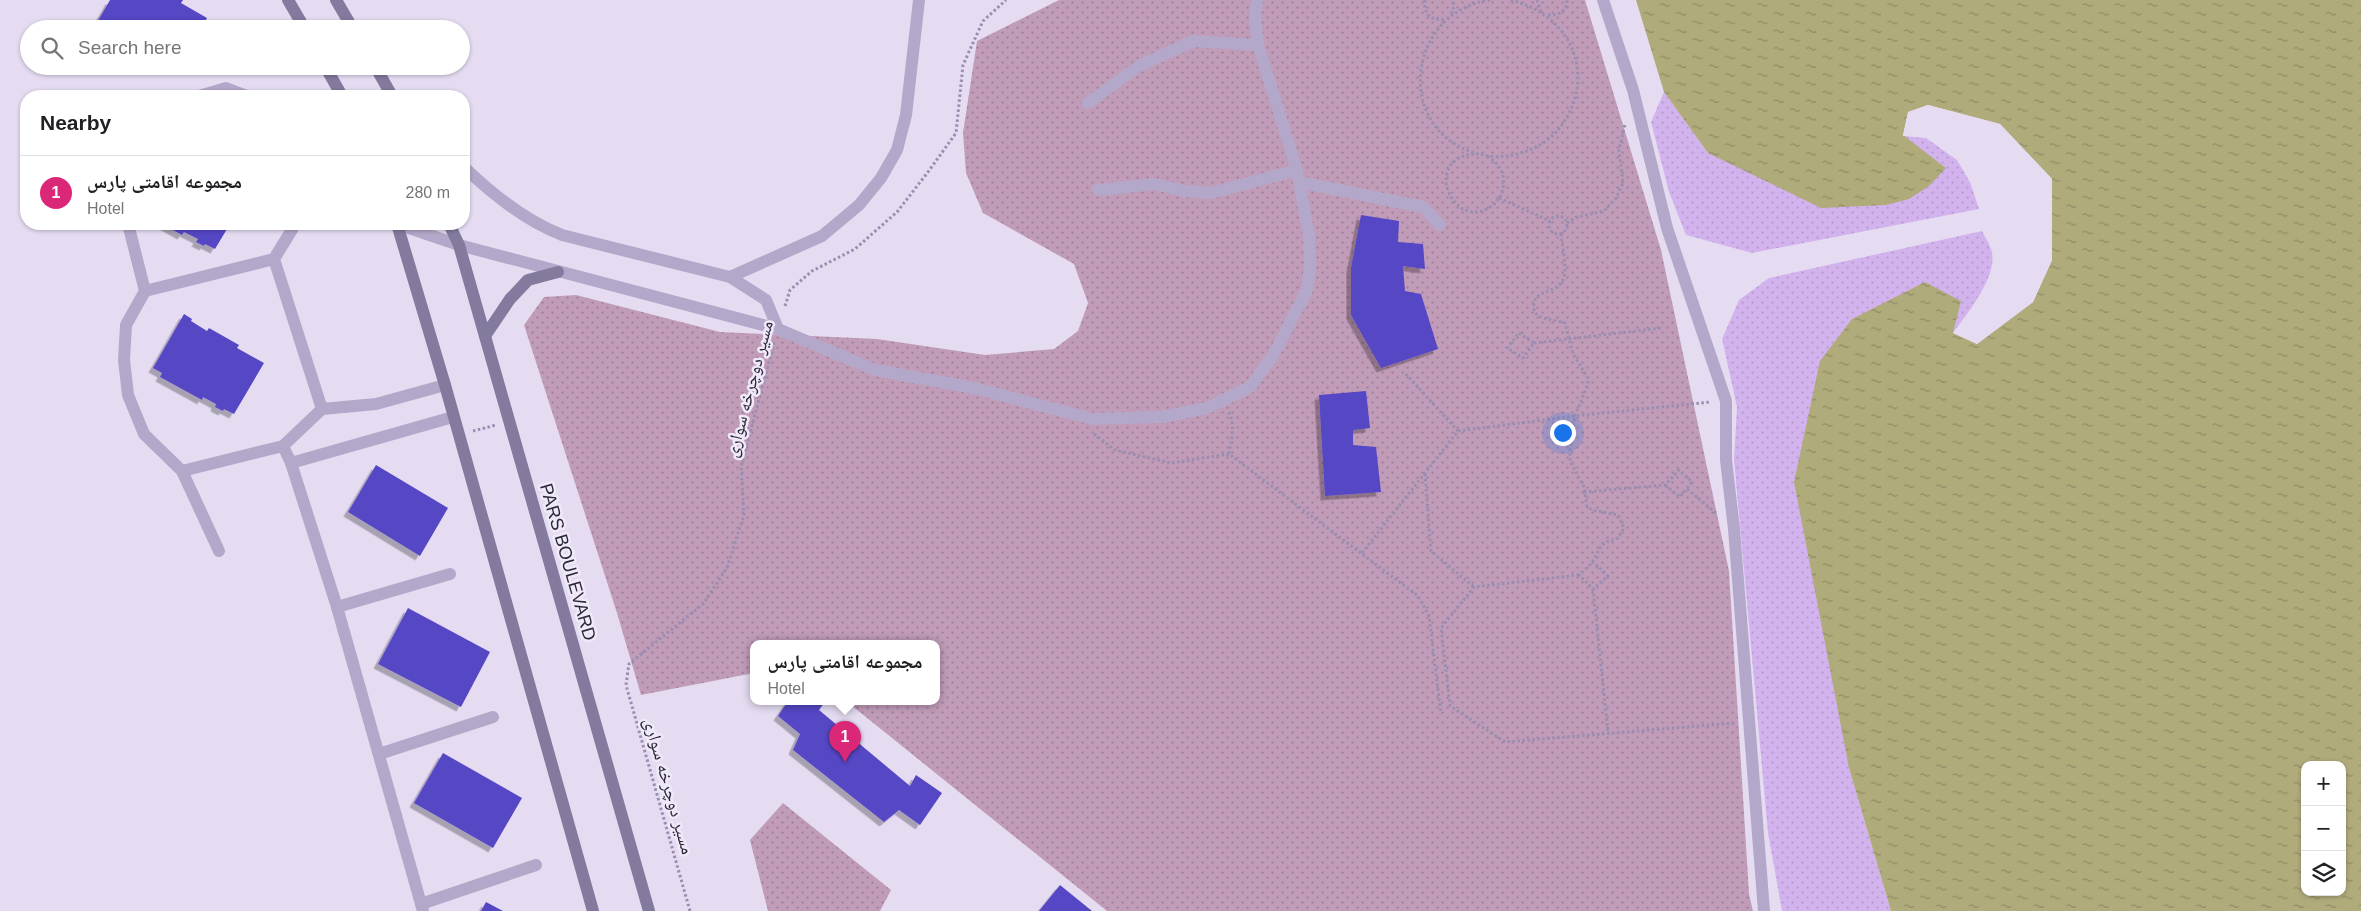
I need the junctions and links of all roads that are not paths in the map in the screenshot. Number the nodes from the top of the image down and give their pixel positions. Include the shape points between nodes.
1 (288, 0) edge
2 (336, 0) edge
3 (919, 0) edge
4 (1257, 0) edge
5 (1603, 0) edge
6 (300, 20) edge
7 (348, 20) edge
8 (1258, 45) junction
9 (330, 75) edge
10 (380, 75) edge
11 (219, 90) edge
12 (231, 90) edge
13 (339, 90) edge
14 (389, 90) edge
15 (1088, 103) dead end
16 (470, 173) edge
17 (1298, 176) junction
18 (1098, 190) dead end
19 (1440, 225) dead end
20 (130, 230) edge
21 (292, 230) edge
22 (399, 230) edge
23 (415, 230) edge
24 (452, 230) edge
25 (459, 245) junction
26 (274, 259) junction
27 (558, 272) junction
28 (730, 277) junction
29 (145, 291) junction
30 (778, 329) junction
31 (486, 336) junction
32 (444, 385) junction
33 (322, 409) junction
34 (453, 417) junction
35 (283, 446) junction
36 (291, 462) junction
37 (182, 472) junction
38 (219, 551) dead end
39 (450, 574) dead end
40 (337, 607) junction
41 (494, 717) dead end
42 (379, 754) junction
43 (536, 865) dead end
44 (422, 907) edge
45 (593, 911) edge
46 (649, 911) edge
47 (1764, 911) edge

1 - 6 main road
2 - 7 main road
3 - 28 street via 906,115 897,150 881,178 859,205 822,236
4 - 8 street
5 - 47 street via 1633,90 1667,228 1726,401 1726,460
8 - 15 street via 1193,41 1139,66
8 - 17 street
9 - 13 main road
10 - 14 main road
11 - 12 street
16 - 28 street via 540,226 562,235
17 - 18 street via 1211,193 1155,184
17 - 19 street via 1423,207
17 - 30 street via 1309,236 1307,290 1274,354 1250,387 1207,408 1161,417 1093,419 974,388 875,370
20 - 29 street
21 - 26 street
22 - 32 main road
23 - 25 street
24 - 25 main road, PARS BOULEVARD
25 - 27 street
25 - 31 main road, PARS BOULEVARD
26 - 29 street
26 - 33 street
27 - 30 street
27 - 31 main road via 528,280 510,299
28 - 30 street via 766,300
29 - 37 street via 126,326 124,360 128,395 144,434
31 - 46 main road, PARS BOULEVARD
32 - 33 street via 376,404
32 - 34 main road
33 - 35 street
34 - 36 street
34 - 45 main road
35 - 36 street
35 - 37 street
36 - 40 street
37 - 38 street
39 - 40 street
40 - 42 street
41 - 42 street
42 - 44 street
43 - 44 street

